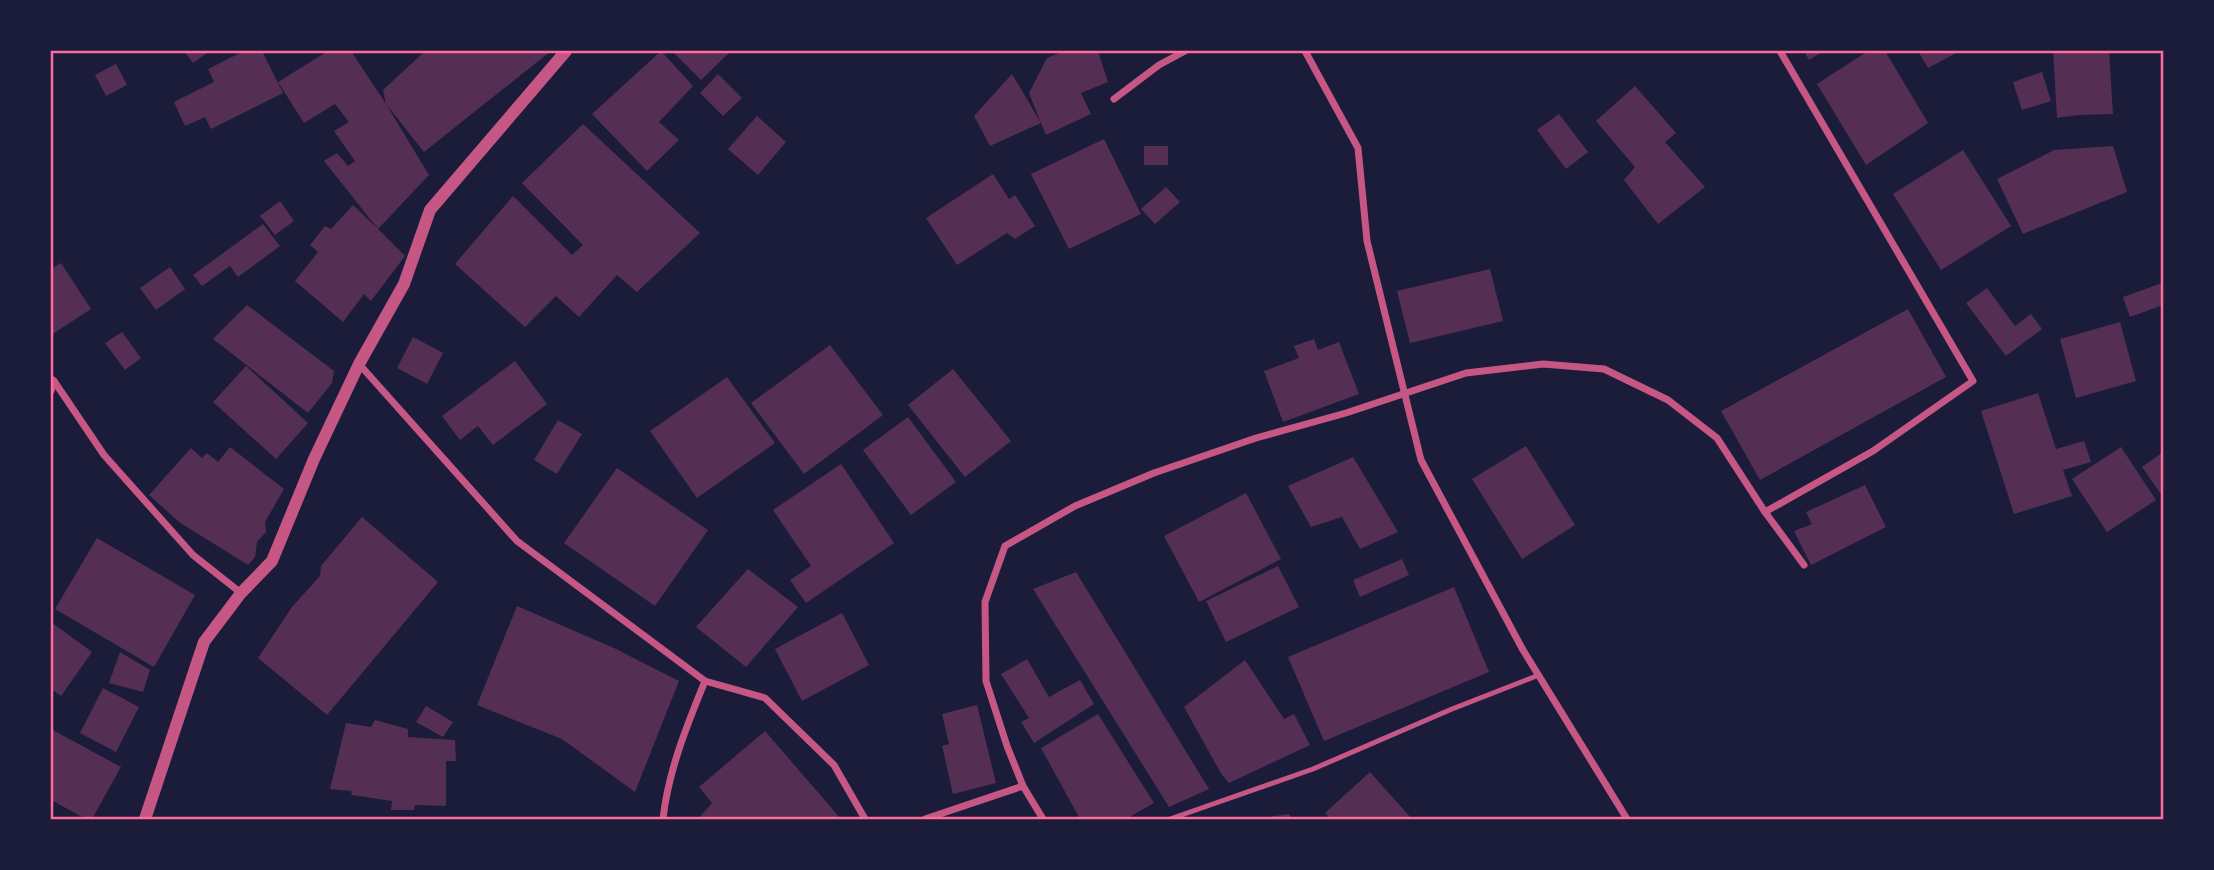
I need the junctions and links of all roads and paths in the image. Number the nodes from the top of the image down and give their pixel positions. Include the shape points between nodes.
1 (566, 51) edge
2 (1185, 51) edge
3 (1305, 51) edge
4 (1780, 51) edge
5 (1114, 99) dead end
6 (359, 364) junction
7 (52, 380) edge
8 (51, 391) edge
9 (1403, 394) junction
10 (1765, 512) junction
11 (1804, 565) dead end
12 (241, 593) junction
13 (1539, 675) junction
14 (705, 681) junction
15 (1023, 786) junction
16 (145, 819) edge
17 (663, 819) edge
18 (864, 819) edge
19 (925, 819) edge
20 (1043, 819) edge
21 (1170, 819) edge
22 (1627, 819) edge

1 - 6 street via 430,210 404,284
2 - 5 street
3 - 9 street via 1357,148 1367,241
4 - 10 street via 1973,381 1873,451
6 - 12 street via 272,561
6 - 14 street via 517,541
7 - 8 street
7 - 12 street via 104,455 193,555
9 - 10 street via 1466,373 1544,364 1604,369 1668,400 1717,438
9 - 13 street via 1421,460
9 - 15 street via 1153,473 1075,506 1005,546 985,602 986,681
10 - 11 street
12 - 16 street via 204,642
13 - 21 lane via 1313,769
13 - 22 street
14 - 17 street via 689,720
14 - 18 street via 765,698 834,765
15 - 19 street
15 - 20 street

